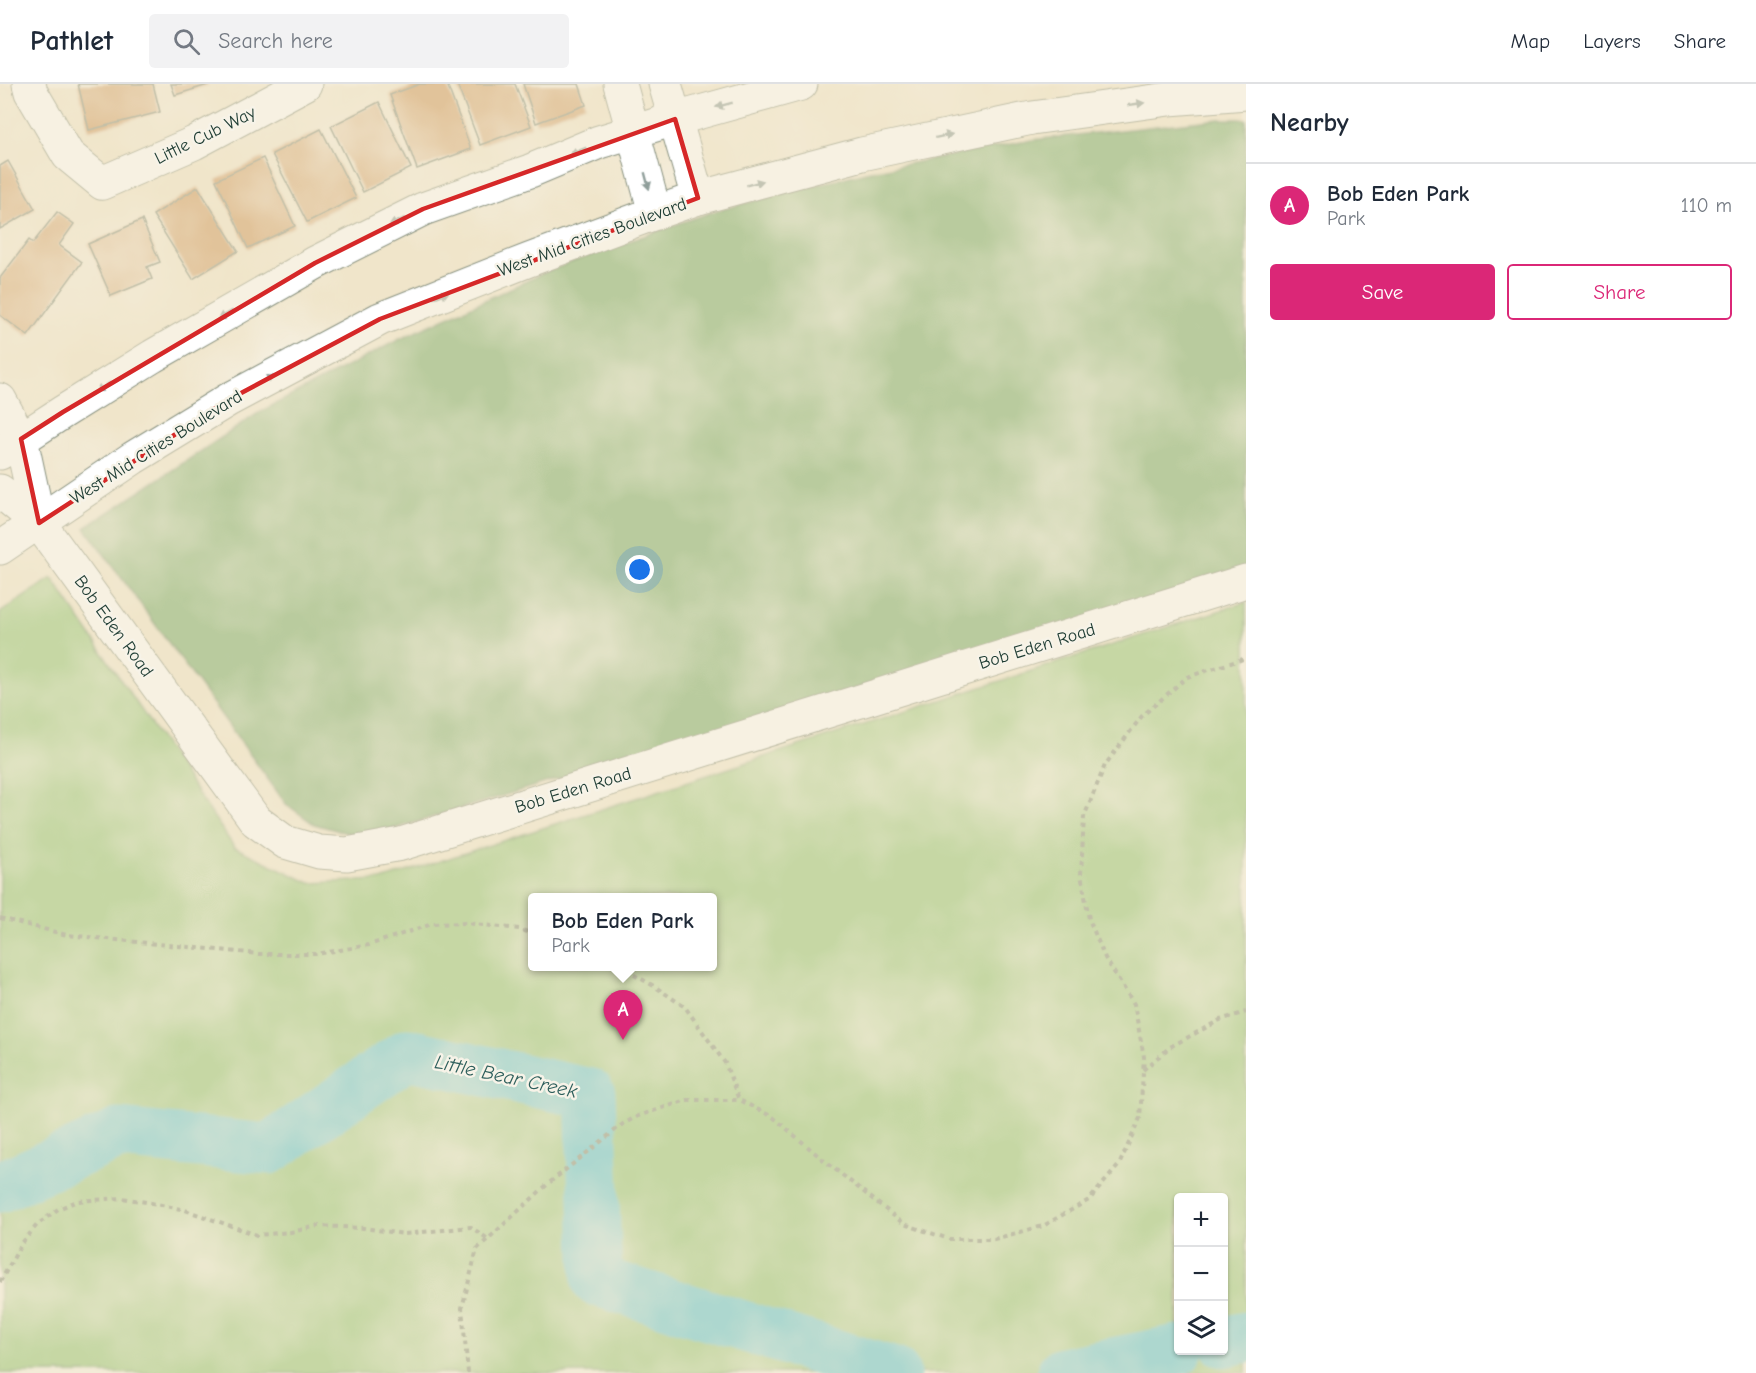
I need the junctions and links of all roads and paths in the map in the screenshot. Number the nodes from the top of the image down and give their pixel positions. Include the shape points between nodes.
1 (29, 84) edge
2 (305, 84) edge
3 (620, 84) edge
4 (665, 84) edge
5 (801, 84) edge
6 (1246, 93) edge
7 (675, 118) junction
8 (634, 132) junction
9 (698, 198) junction
10 (655, 213) junction
11 (0, 400) edge
12 (10, 446) edge
13 (0, 491) edge
14 (39, 523) junction
15 (0, 548) edge
16 (1246, 581) edge
17 (1246, 658) edge
18 (0, 918) edge
19 (528, 932) edge
20 (627, 971) edge
21 (1246, 1012) edge
22 (1143, 1070) junction
23 (739, 1100) junction
24 (488, 1239) junction
25 (0, 1282) edge
26 (468, 1373) edge

1 - 2 main road, Little Cub Way via 68,155 102,183 194,143
3 - 8 main road
4 - 7 main road
5 -> 7 main road
9 -> 6 main road, West Mid Cities Boulevard via 862,153 1032,118
7 - 8 main road
7 - 9 main road
8 -> 10 main road
8 -> 12 main road via 423,209 315,263 163,350
9 - 10 main road, West Mid Cities Boulevard
14 -> 10 main road, West Mid Cities Boulevard via 228,400 380,319
11 - 12 main road
12 - 14 main road
13 - 14 main road
14 - 15 main road, West Mid Cities Boulevard
14 - 16 main road, Bob Eden Road via 256,821 285,842 319,852 347,854 401,844
17 - 22 path via 1187,677 1142,716 1106,765 1084,817 1081,874 1089,919 1106,958 1134,1004
18 - 19 path via 67,935 260,954 316,954 369,945 432,924 466,923
20 - 23 path via 685,1007 725,1063
21 - 22 path via 1220,1020 1170,1047
22 - 23 path via 1140,1118 1119,1165 1089,1200 1043,1226 994,1239 949,1239 904,1224 773,1117
23 - 24 path via 687,1100 623,1124 549,1183
24 - 25 path via 471,1227 404,1234 318,1226 257,1235 158,1204 122,1198 77,1201 37,1225
24 - 26 path via 477,1249 462,1308

